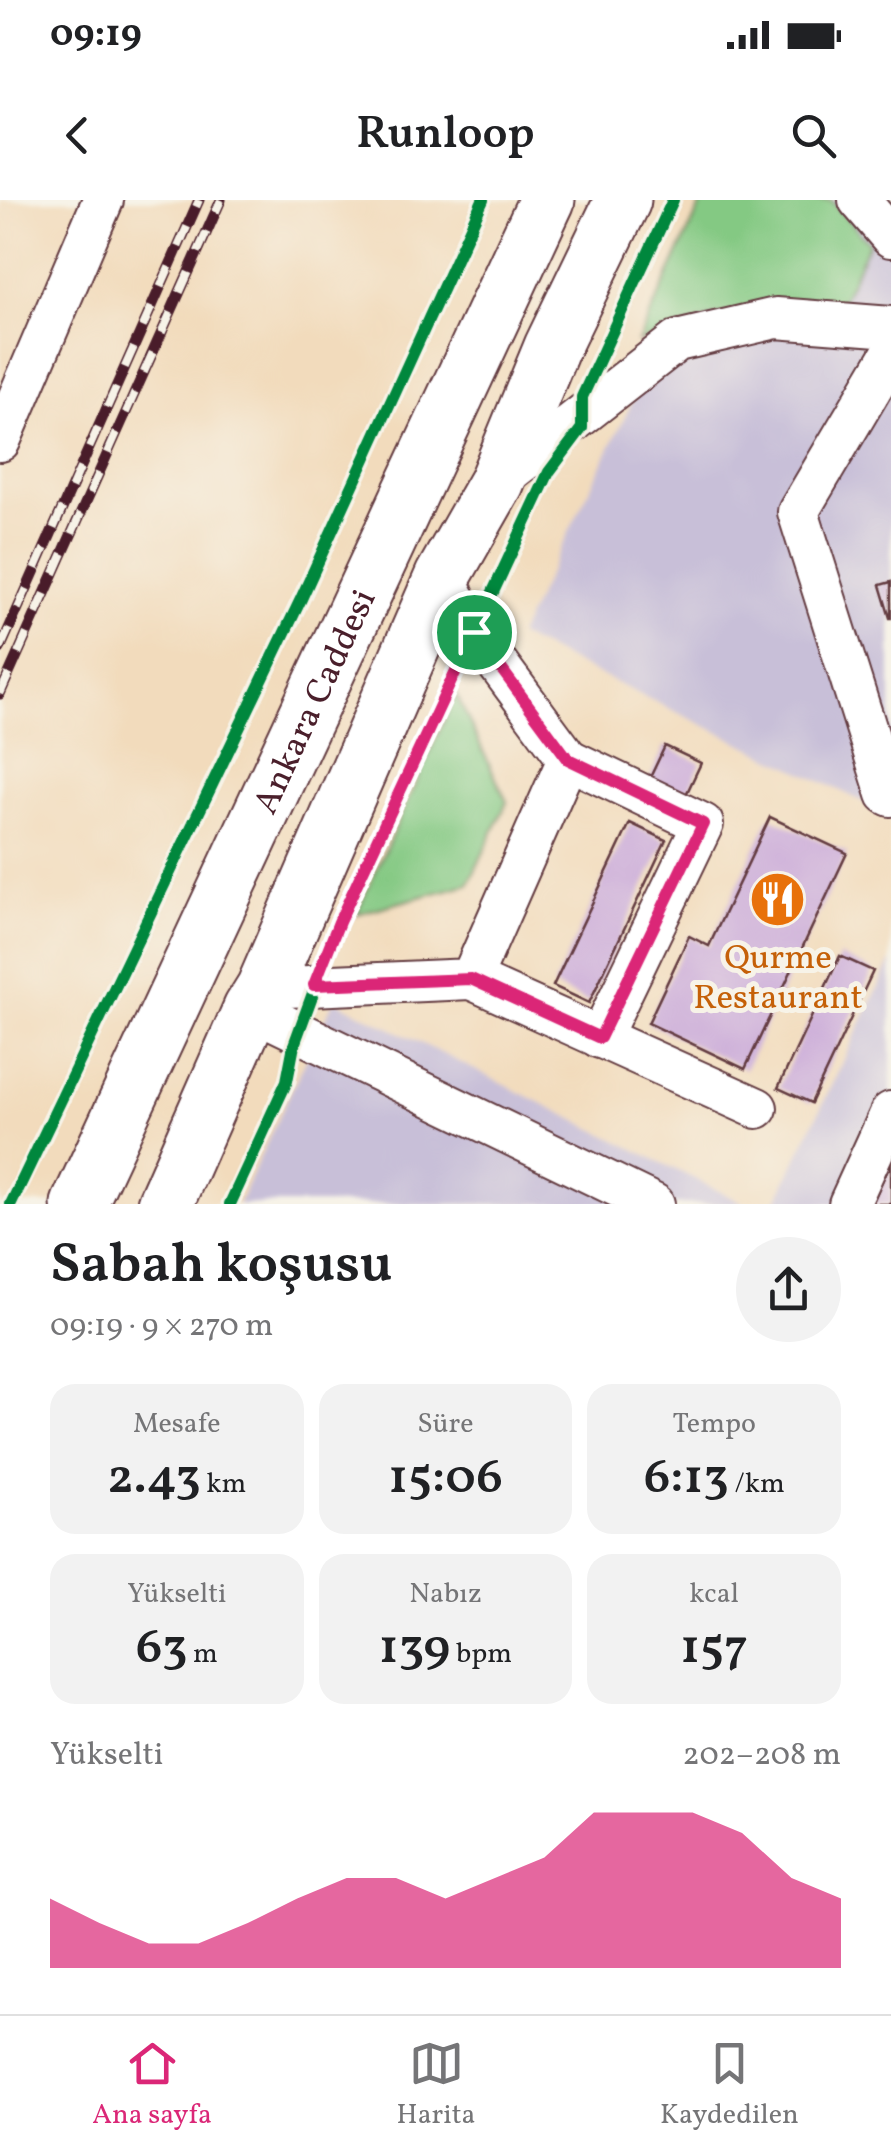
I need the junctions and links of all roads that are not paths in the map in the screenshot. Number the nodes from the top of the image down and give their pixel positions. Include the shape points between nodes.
1 (103, 200) edge
2 (548, 200) edge
3 (623, 200) edge
4 (860, 200) edge
5 (891, 238) edge
6 (891, 327) edge
7 (891, 356) edge
8 (0, 442) edge
9 (496, 482) junction
10 (443, 576) junction
11 (568, 759) junction
12 (891, 796) edge
13 (471, 979) junction
14 (257, 998) junction
15 (600, 1038) junction
16 (757, 1108) dead end
17 (891, 1112) edge
18 (79, 1204) edge
19 (165, 1204) edge
20 (654, 1204) edge
21 (849, 1204) edge

1 - 8 street
2 - 18 highway, Ankara Caddesi
3 - 9 highway, Ankara Caddesi
4 - 5 street
6 - 9 street via 776,318 677,341
7 - 12 street via 798,512
9 - 10 highway, Ankara Caddesi
10 - 11 street via 474,632
10 - 14 highway, Ankara Caddesi
11 - 13 street
11 - 15 street via 703,824
13 - 14 street
13 - 15 street
14 - 19 highway, Ankara Caddesi
14 - 20 street
15 - 16 street
17 - 21 street

